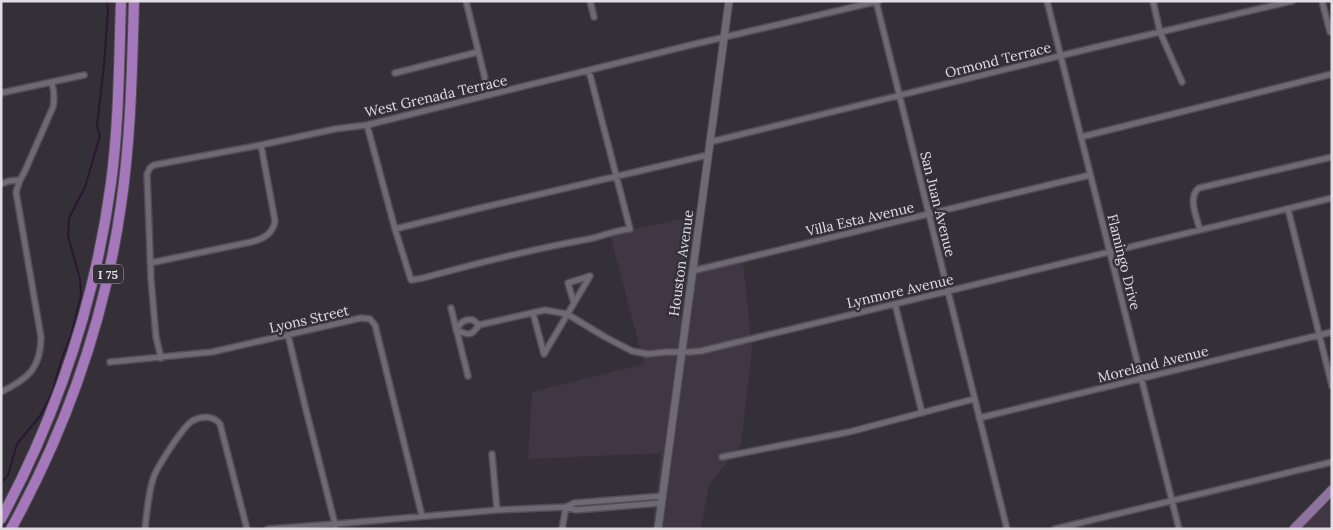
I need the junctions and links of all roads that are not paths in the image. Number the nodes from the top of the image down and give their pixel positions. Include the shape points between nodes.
1 (121, 1) edge
2 (134, 1) edge
3 (466, 1) edge
4 (590, 1) edge
5 (729, 1) edge
6 (1047, 1) edge
7 (1152, 1) edge
8 (1292, 1) edge
9 (1322, 1) edge
10 (877, 2) edge
11 (594, 17) dead end
12 (1160, 32) junction
13 (1330, 32) dead end
14 (724, 38) junction
15 (478, 52) junction
16 (1061, 56) junction
17 (589, 70) junction
18 (395, 73) dead end
19 (1332, 74) edge
20 (84, 75) dead end
21 (52, 82) junction
22 (1182, 82) dead end
23 (1, 94) edge
24 (489, 95) junction
25 (899, 96) junction
26 (367, 125) junction
27 (1081, 137) junction
28 (710, 142) junction
29 (261, 145) junction
30 (708, 155) junction
31 (1332, 157) edge
32 (1090, 175) junction
33 (616, 176) junction
34 (20, 180) junction
35 (1, 184) edge
36 (1332, 198) edge
37 (1288, 208) junction
38 (929, 214) junction
39 (395, 229) junction
40 (1200, 230) junction
41 (1110, 252) junction
42 (150, 263) junction
43 (692, 271) junction
44 (948, 292) junction
45 (574, 303) junction
46 (896, 304) junction
47 (451, 308) dead end
48 (533, 313) junction
49 (567, 314) junction
50 (479, 326) junction
51 (456, 330) junction
52 (1332, 332) edge
53 (288, 335) junction
54 (1319, 335) junction
55 (681, 352) junction
56 (160, 358) junction
57 (110, 362) dead end
58 (468, 376) dead end
59 (1141, 378) junction
60 (1332, 386) edge
61 (1, 392) edge
62 (974, 399) junction
63 (922, 413) junction
64 (979, 418) junction
65 (492, 454) dead end
66 (722, 457) dead end
67 (1332, 462) edge
68 (1332, 490) edge
69 (661, 500) junction
70 (1172, 501) junction
71 (566, 507) junction
72 (497, 510) junction
73 (422, 516) junction
74 (1, 519) edge
75 (335, 526) edge
76 (11, 529) edge
77 (145, 529) edge
78 (247, 529) edge
79 (268, 529) edge
80 (562, 529) edge
81 (658, 529) edge
82 (1007, 529) edge
83 (1055, 529) edge
84 (1179, 529) edge
85 (1294, 529) edge

1 - 74 highway, I 75 via 111,183 92,287 48,422
2 - 76 highway, I 75 via 126,163 106,281 95,326 64,416 42,469
3 - 15 street
4 - 11 street
5 - 14 street, Houston Avenue
6 - 16 street, Flamingo Drive
7 - 12 street
8 - 12 street, Ormond Terrace
9 - 13 street
10 - 14 street, West Grenada Terrace
10 - 25 street, San Juan Avenue
12 - 16 street, Ormond Terrace
12 - 22 street
14 - 17 street, West Grenada Terrace
14 - 28 street, Houston Avenue
15 - 18 street
15 - 24 street
16 - 25 street, Ormond Terrace
16 - 27 street, Flamingo Drive
17 - 24 street, West Grenada Terrace
17 - 33 street
19 - 27 street
20 - 21 street
21 - 23 street
21 - 34 street via 55,93 53,107
24 - 26 street, West Grenada Terrace
25 - 28 street, Ormond Terrace
25 - 38 street, San Juan Avenue
26 - 29 street, West Grenada Terrace
26 - 39 street
27 - 32 street, Flamingo Drive
28 - 30 street, Houston Avenue
29 - 42 street, West Grenada Terrace via 163,162 151,167 147,179
29 - 42 street via 275,221 272,232 251,242
30 - 33 street
30 - 43 street, Houston Avenue
31 - 40 street via 1199,188 1193,196
32 - 38 street, Villa Esta Avenue
32 - 41 street, Flamingo Drive
33 - 39 street
33 - 39 street via 630,229 520,252 411,280
34 - 35 street
34 - 61 street via 16,192 41,348 32,371
36 - 37 street, Lynmore Avenue
37 - 40 street, Lynmore Avenue
37 - 54 street
38 - 43 street, Villa Esta Avenue
38 - 44 street, San Juan Avenue
40 - 41 street, Lynmore Avenue
41 - 44 street, Lynmore Avenue
41 - 59 street, Flamingo Drive
42 - 56 street
43 - 55 street, Houston Avenue
44 - 46 street, Lynmore Avenue
44 - 62 street, San Juan Avenue
45 - 45 street via 578,296 590,276 568,283
45 - 49 street
46 - 55 street, Lynmore Avenue via 701,351
46 - 63 street
47 - 51 street
48 - 49 street, Lynmore Avenue via 545,310
48 - 49 street via 544,354
48 - 50 street, Lynmore Avenue
49 - 55 street, Lynmore Avenue via 632,351 648,354
50 - 51 street, Lynmore Avenue via 468,334
50 - 51 street, Lynmore Avenue via 474,320 467,319
51 - 58 street
52 - 54 street, Moreland Avenue
53 - 56 street, Lyons Street via 212,352
53 - 73 street, Lyons Street via 361,318 373,322
53 - 75 street
54 - 59 street, Moreland Avenue
54 - 60 street
55 - 69 street, Houston Avenue
56 - 57 street, Lyons Street
59 - 64 street, Moreland Avenue
59 - 70 street, Flamingo Drive
62 - 63 street
62 - 64 street, San Juan Avenue
63 - 66 street via 823,438
64 - 82 street, San Juan Avenue
65 - 72 street
67 - 70 street
68 - 85 main road
69 - 71 street via 576,510
69 - 81 street, Houston Avenue
70 - 83 street
70 - 84 street, Flamingo Drive
71 - 72 street
71 - 80 street
72 - 73 street
73 - 75 street
75 - 79 street
77 - 78 street via 148,500 156,472 185,428 192,421 207,417 220,424

